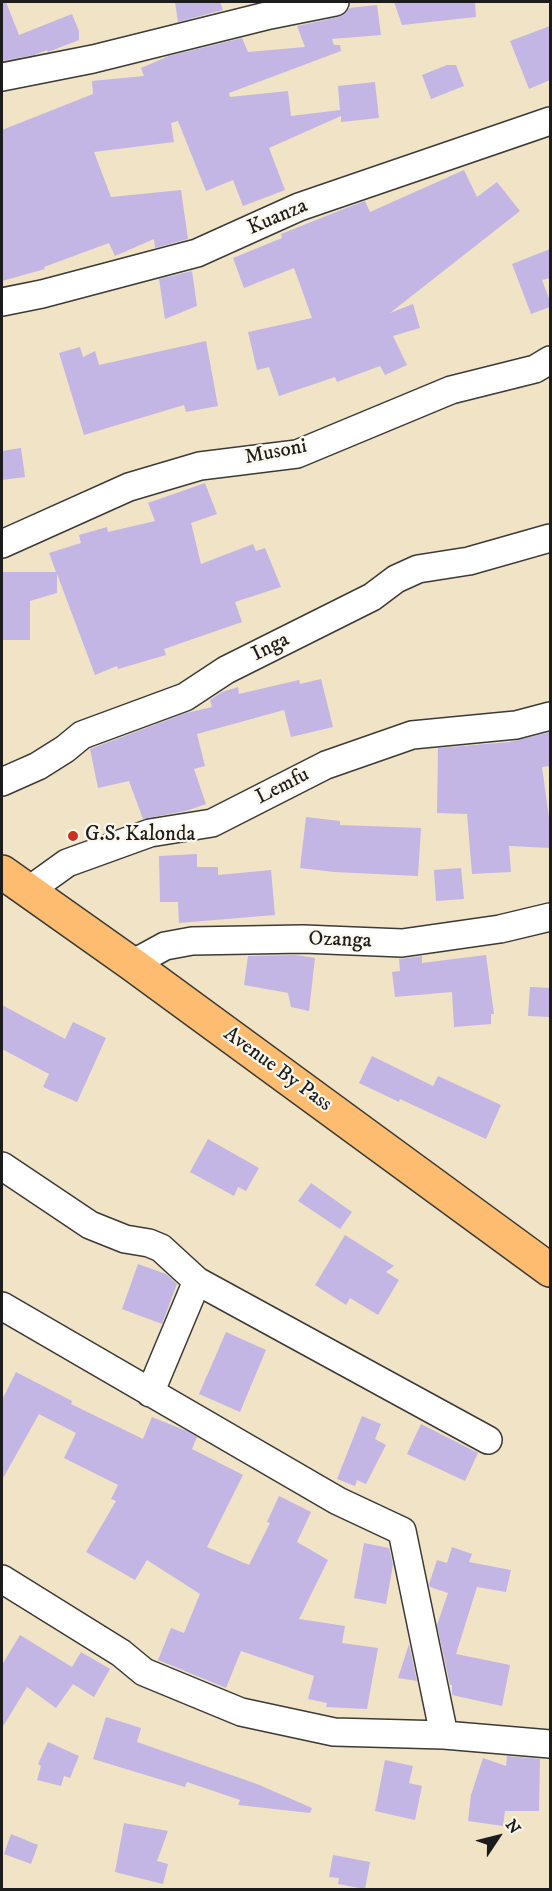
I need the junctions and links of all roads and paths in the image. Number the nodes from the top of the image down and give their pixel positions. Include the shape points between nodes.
1 (335, 2) edge
2 (268, 8) edge
3 (2, 77) edge
4 (550, 121) edge
5 (2, 302) edge
6 (550, 360) edge
7 (550, 538) edge
8 (2, 544) edge
9 (550, 716) edge
10 (2, 782) edge
11 (2, 872) edge
12 (28, 891) junction
13 (550, 917) edge
14 (132, 964) junction
15 (2, 1166) edge
16 (548, 1265) edge
17 (197, 1281) junction
18 (2, 1306) edge
19 (150, 1393) junction
20 (488, 1440) dead end
21 (2, 1580) edge
22 (444, 1735) junction
23 (550, 1744) edge

1 - 2 street
2 - 3 street via 93,59
4 - 5 street, Kuanza via 299,207 197,253
6 - 8 street, Musoni via 535,369 451,390 297,454 200,466 129,488
7 - 10 street, Inga via 404,575 372,597 226,670 185,697 82,735 38,766
9 - 12 street, Lemfu via 516,725 412,735 326,765 212,823 150,833 67,863
11 - 12 highway, Avenue By Pass
12 - 14 highway, Avenue By Pass
13 - 14 street, Ozanga via 500,929 402,943 303,939 192,941 165,946
14 - 16 highway, Avenue By Pass
15 - 17 street via 90,1225 161,1248
17 - 19 street
17 - 20 street
18 - 19 street
19 - 22 street via 338,1501 402,1531
21 - 22 street via 121,1653 144,1672 240,1712 334,1732
22 - 23 street

